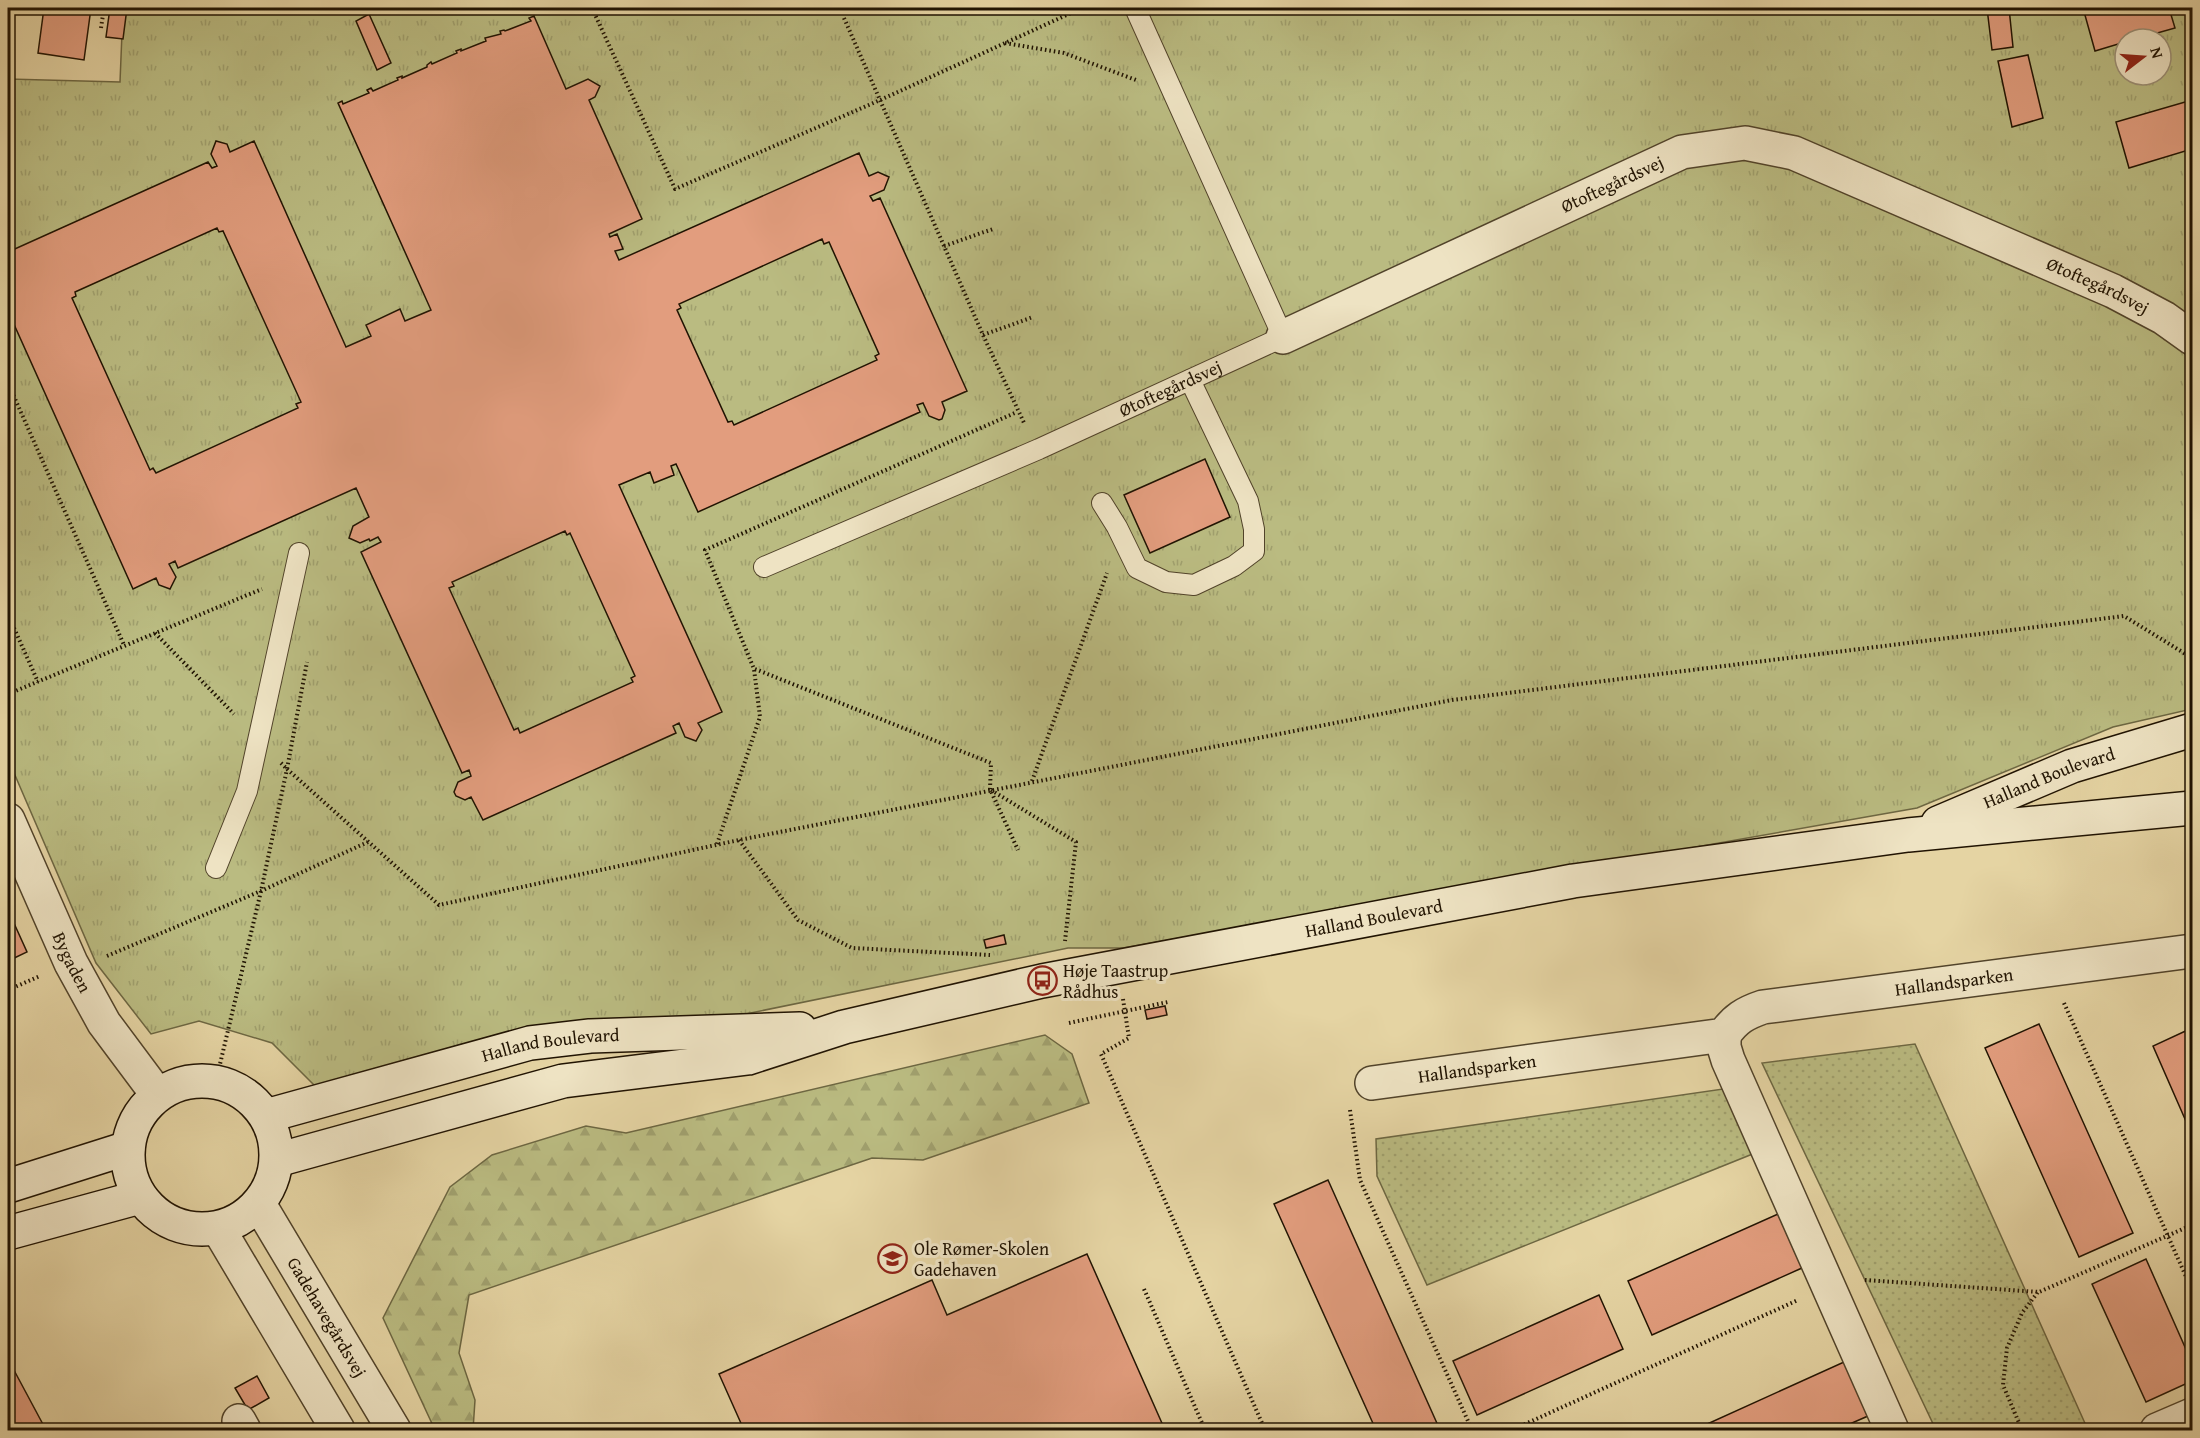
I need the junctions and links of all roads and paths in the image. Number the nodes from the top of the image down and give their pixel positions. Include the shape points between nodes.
1 (104, 8) edge
2 (592, 8) edge
3 (1082, 8) edge
4 (1135, 8) edge
5 (844, 18) dead end
6 (101, 28) dead end
7 (1005, 43) junction
8 (1170, 85) junction
9 (879, 101) junction
10 (993, 229) dead end
11 (944, 246) junction
12 (1033, 317) dead end
13 (983, 335) junction
14 (1283, 337) junction
15 (2193, 338) edge
16 (1190, 380) junction
17 (8, 383) edge
18 (1017, 412) dead end
19 (1102, 503) dead end
20 (1123, 538) junction
21 (299, 553) dead end
22 (764, 567) dead end
23 (14, 628) dead end
24 (155, 633) dead end
25 (124, 645) junction
26 (2193, 658) edge
27 (754, 669) dead end
28 (38, 682) junction
29 (8, 694) edge
30 (2193, 730) edge
31 (1032, 781) junction
32 (990, 789) junction
33 (2193, 808) edge
34 (8, 820) edge
35 (1908, 835) junction
36 (739, 840) junction
37 (368, 842) junction
38 (1018, 850) dead end
39 (216, 868) dead end
40 (261, 891) junction
41 (2193, 951) edge
42 (991, 955) dead end
43 (71, 963) junction
44 (2049, 969) junction
45 (1054, 979) junction
46 (1168, 1002) dead end
47 (1126, 1011) junction
48 (1069, 1023) dead end
49 (844, 1027) junction
50 (1724, 1035) junction
51 (216, 1081) junction
52 (1372, 1083) joint
53 (157, 1094) junction
54 (267, 1116) junction
55 (128, 1148) junction
56 (277, 1160) junction
57 (8, 1186) edge
58 (140, 1197) junction
59 (259, 1204) junction
60 (2193, 1225) edge
61 (218, 1228) junction
62 (8, 1233) edge
63 (2169, 1236) junction
64 (1829, 1286) junction
65 (1144, 1289) dead end
66 (2193, 1290) edge
67 (2039, 1292) junction
68 (2193, 1415) edge
69 (338, 1431) edge
70 (394, 1431) edge
71 (1205, 1431) edge
72 (1265, 1431) edge
73 (1472, 1431) edge
74 (1512, 1431) edge
75 (1892, 1431) edge
76 (2022, 1431) edge
77 (2157, 1431) edge

1 - 6 path
2 - 9 path via 675,189
3 - 7 path
4 - 8 lane
5 - 9 path
7 - 8 path via 1064,53 1153,87
7 - 9 path
8 - 14 lane
9 - 11 path
10 - 11 path
11 - 13 path
12 - 13 path
13 - 18 path
14 - 15 street, Øtoftegårdsvej via 1682,152 1745,143 1794,153 2113,291
14 - 16 lane, Øtoftegårdsvej
16 - 20 lane via 1248,501 1254,551 1234,566 1194,585 1166,582 1137,568
16 - 22 lane, Øtoftegårdsvej
17 - 25 path
19 - 20 lane
20 - 31 path via 1115,549
21 - 39 lane via 247,791
23 - 28 path
24 - 25 path
25 - 28 path
26 - 31 path via 2124,615 1452,700
27 - 32 path via 991,763
28 - 29 path
30 - 35 street, Halland Boulevard via 2072,766
31 - 32 path
32 - 36 path
32 - 38 path
32 - 45 path via 1076,842 1065,942
33 - 35 street, Halland Boulevard
34 - 43 street, Bygaden
35 - 45 street, Halland Boulevard via 1573,881
36 - 37 path via 439,905
36 - 42 path via 798,920 852,948
37 - 40 path
37 - 40 path via 287,770
40 - 43 path via 111,955
40 - 51 path
41 - 44 street, Hallandsparken
43 - 53 street, Bygaden via 105,1023
44 - 50 street, Hallandsparken via 1763,1007 1744,1014
44 - 63 path
45 - 49 street, Halland Boulevard
46 - 47 path
47 - 48 path
47 - 72 path via 1129,1038 1101,1053
49 - 54 street, Halland Boulevard via 590,1036 530,1043
49 - 56 street, Halland Boulevard via 748,1058 563,1082
50 - 52 street, Hallandsparken
50 - 64 street via 1728,1060
51 - 53 street via 185,1081
51 - 54 street via 253,1100
52 - 73 path via 1349,1100 1360,1180
53 - 55 street via 136,1118
54 - 56 street
55 - 57 street
55 - 58 street via 129,1174
56 - 59 street via 272,1183
58 - 61 street via 155,1214 175,1224 196,1230
58 - 62 street
59 - 61 street via 241,1219
59 - 70 street, Gadehavegårdsvej
60 - 63 path
61 - 69 street
63 - 66 path
63 - 67 path
64 - 67 path via 1849,1279
64 - 74 path
64 - 75 street
65 - 71 path
67 - 76 path via 2022,1313 2007,1348 2003,1385
68 - 77 street

